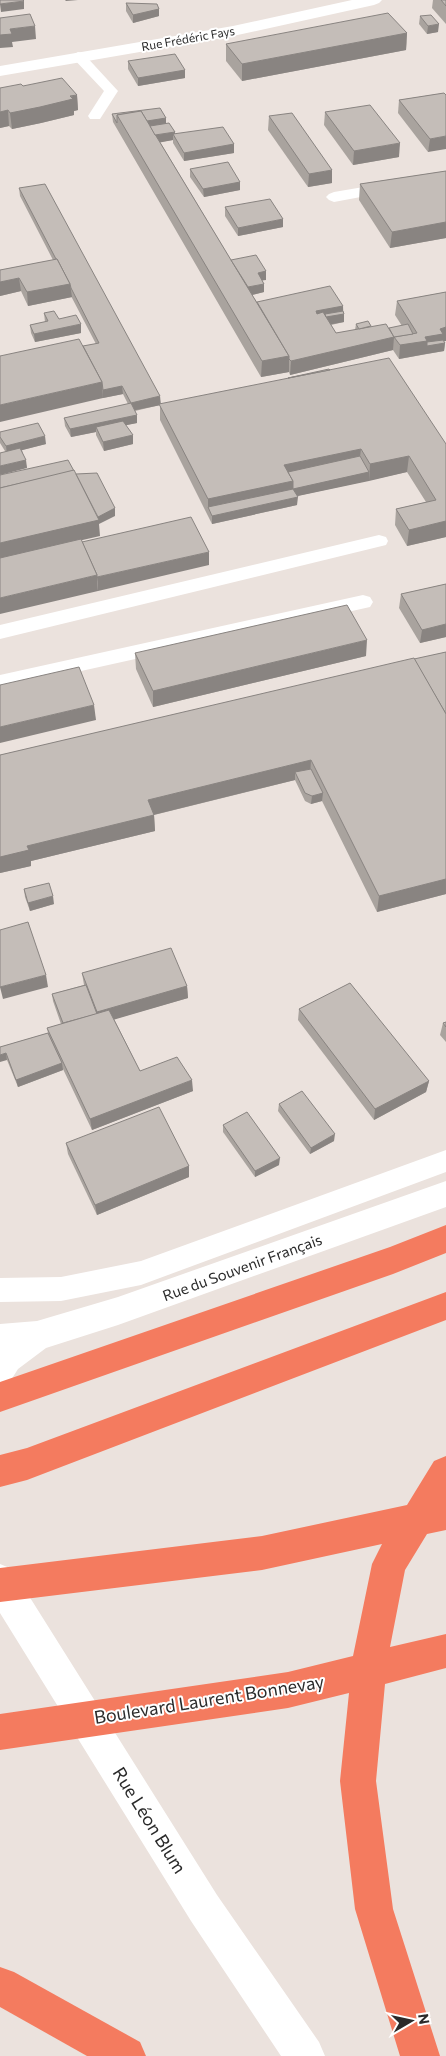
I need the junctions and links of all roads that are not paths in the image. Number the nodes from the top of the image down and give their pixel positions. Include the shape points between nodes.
1 (374, 0) edge
2 (78, 56) junction
3 (0, 71) edge
4 (95, 116) dead end
5 (446, 177) edge
6 (334, 197) dead end
7 (379, 541) dead end
8 (363, 602) dead end
9 (0, 632) edge
10 (0, 682) edge
11 (446, 1161) edge
12 (446, 1194) edge
13 (446, 1239) edge
14 (0, 1290) edge
15 (446, 1306) edge
16 (2, 1355) edge
17 (0, 1397) edge
18 (0, 1471) edge
19 (446, 1472) edge
20 (446, 1513) edge
21 (0, 1581) edge
22 (0, 1585) edge
23 (446, 1651) edge
24 (0, 1732) edge
25 (0, 1986) edge
26 (126, 2056) edge
27 (305, 2056) edge
28 (420, 2056) edge

1 - 2 main road, Rue Frédéric Fays via 261,25
2 - 3 main road, Rue Frédéric Fays
2 - 4 lane via 111,91
5 - 6 lane
7 - 9 lane
8 - 10 lane
11 - 14 lane via 141,1273 61,1289
12 - 16 main road, Rue du Souvenir Français via 118,1311 37,1336
13 - 17 highway
15 - 18 highway via 27,1464
19 - 28 highway via 389,1564 369,1664 358,1781 374,1909
20 - 22 highway via 262,1552
21 - 27 main road, Rue Léon Blum via 204,1908
23 - 24 highway, Boulevard Laurent Bonnevay via 288,1690
25 - 26 highway

